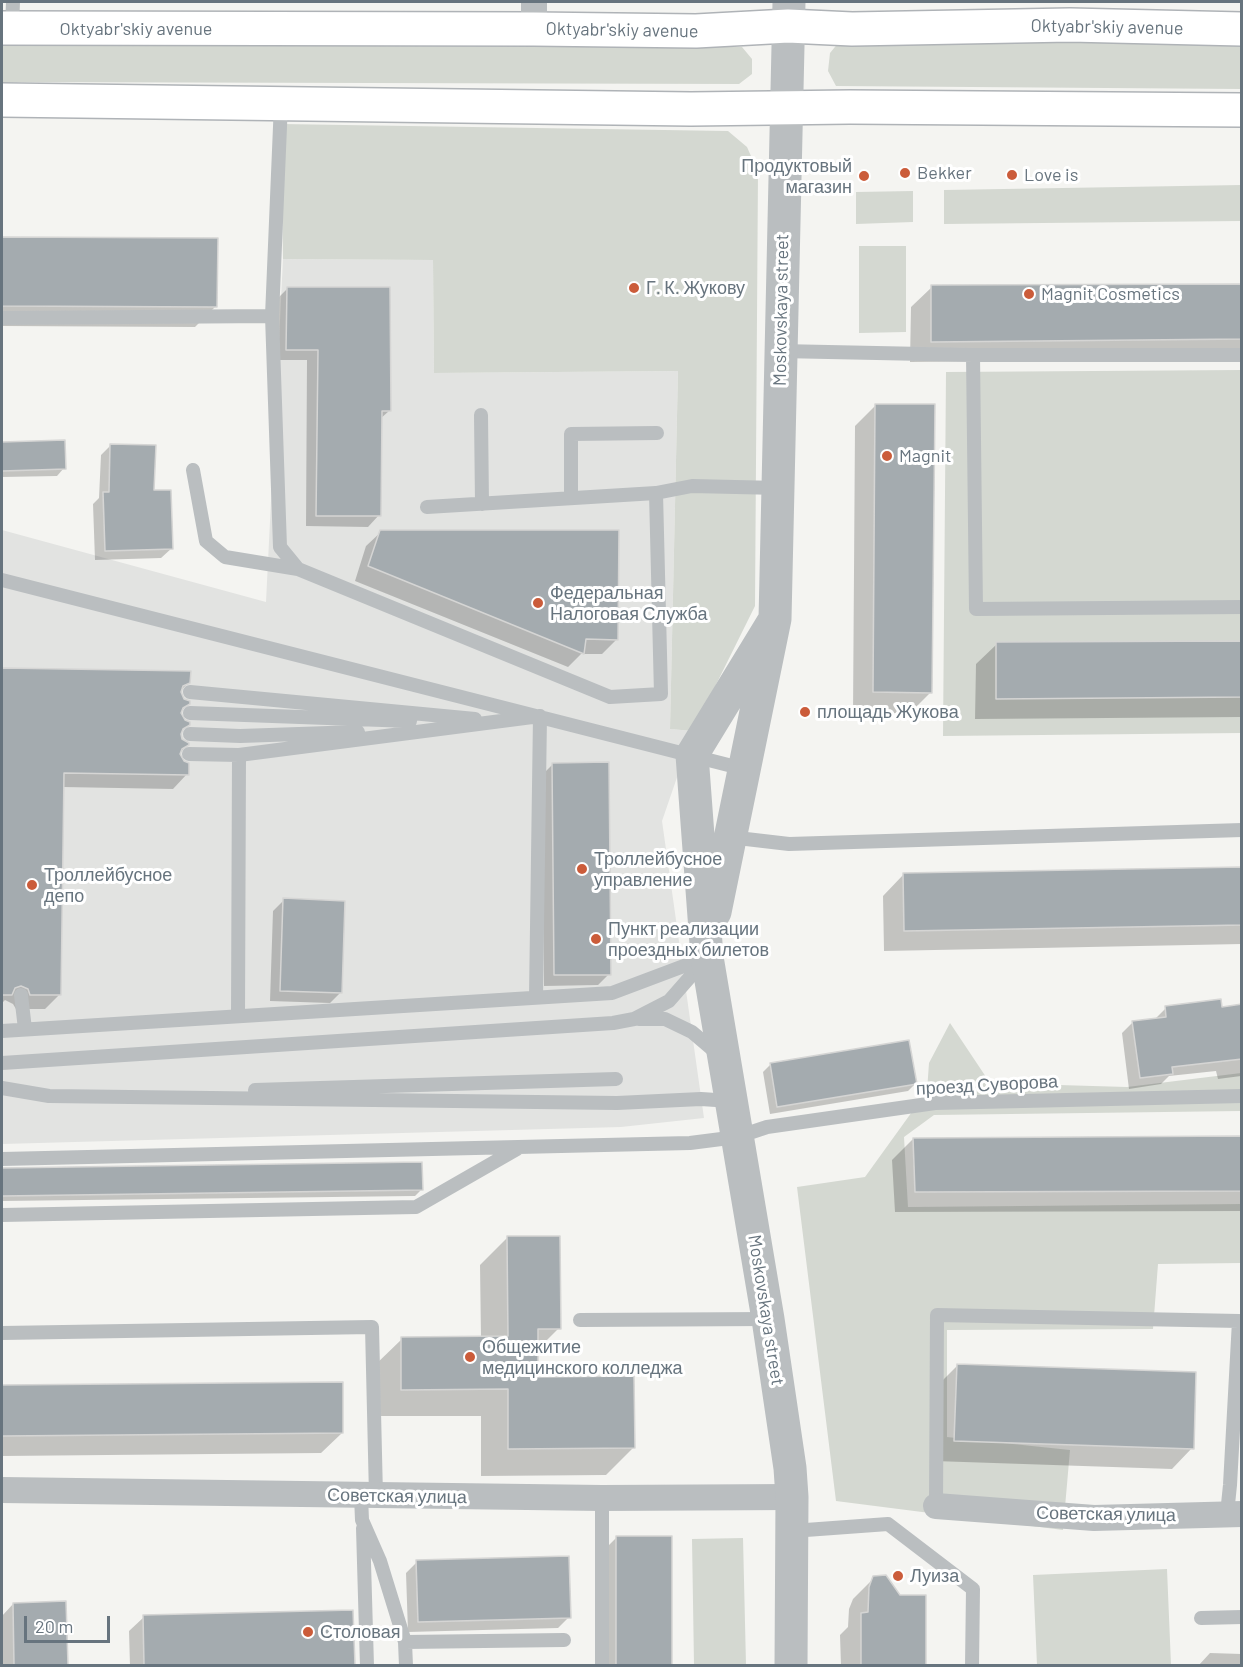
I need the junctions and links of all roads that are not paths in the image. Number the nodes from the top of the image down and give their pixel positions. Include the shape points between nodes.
1 (789, 14) edge
2 (534, 15) edge
3 (9, 19) edge
4 (1242, 29) edge
5 (2, 100) edge
6 (281, 103) junction
7 (786, 107) junction
8 (1242, 110) edge
9 (272, 316) junction
10 (2, 318) edge
11 (780, 351) junction
12 (973, 355) junction
13 (1242, 355) edge
14 (481, 415) dead end
15 (657, 433) dead end
16 (193, 470) dead end
17 (779, 488) junction
18 (656, 493) junction
19 (571, 498) junction
20 (482, 504) junction
21 (427, 507) dead end
22 (298, 569) junction
23 (2, 580) edge
24 (1242, 607) edge
25 (774, 619) junction
26 (190, 692) dead end
27 (190, 713) dead end
28 (540, 716) junction
29 (500, 721) junction
30 (479, 724) junction
31 (448, 728) junction
32 (190, 734) dead end
33 (189, 754) dead end
34 (239, 755) junction
35 (692, 755) junction
36 (744, 769) junction
37 (717, 821) junction
38 (1242, 831) edge
39 (707, 957) junction
40 (21, 995) dead end
41 (536, 997) junction
42 (238, 1016) junction
43 (634, 1018) junction
44 (26, 1029) junction
45 (2, 1031) edge
46 (724, 1060) junction
47 (2, 1063) edge
48 (616, 1079) dead end
49 (2, 1088) edge
50 (49, 1096) junction
51 (1242, 1096) edge
52 (731, 1101) junction
53 (737, 1137) junction
54 (519, 1148) junction
55 (2, 1159) edge
56 (2, 1215) edge
57 (768, 1318) junction
58 (580, 1320) dead end
59 (2, 1333) edge
60 (2, 1490) edge
61 (792, 1497) junction
62 (602, 1498) junction
63 (366, 1504) junction
64 (936, 1506) joint
65 (1234, 1514) edge
66 (790, 1531) junction
67 (1242, 1617) edge
68 (1200, 1618) dead end
69 (564, 1640) dead end
70 (405, 1642) junction
71 (367, 1665) edge
72 (406, 1665) edge
73 (602, 1665) edge
74 (792, 1665) edge
75 (972, 1665) edge

1 - 2 main road, Oktyabr'skiy avenue via 696,31
1 - 4 main road, Oktyabr'skiy avenue via 852,29 1070,25
1 - 7 street, Moskovskaya street
2 - 3 main road, Oktyabr'skiy avenue
5 - 6 main road
6 - 7 main road
6 - 9 lane
7 - 8 main road
7 - 11 street, Moskovskaya street
9 - 10 lane
9 - 22 lane via 280,547
11 - 12 lane
11 - 17 street, Moskovskaya street
12 - 13 lane
12 - 24 lane via 976,609
14 - 20 lane
15 - 19 lane via 571,434
16 - 22 lane via 206,540 225,557
17 - 18 lane via 692,486
17 - 25 street, Moskovskaya street
18 - 19 lane
18 - 22 lane via 662,694 610,697
19 - 20 lane
20 - 21 lane
23 - 28 lane
25 - 35 street, Moskovskaya street
25 - 36 street, Moskovskaya street
26 - 29 lane
27 - 30 lane
28 - 29 lane
28 - 35 lane
28 - 41 lane
29 - 30 lane
30 - 31 lane
31 - 32 lane via 240,736
31 - 34 lane
33 - 34 lane
34 - 42 lane
35 - 36 lane
35 - 37 street, Moskovskaya street
36 - 37 street, Moskovskaya street
37 - 38 lane via 789,844
37 - 39 street, Moskovskaya street
37 - 39 street, Moskovskaya street
39 - 41 lane via 612,993
39 - 43 lane via 669,1001
39 - 46 street, Moskovskaya street
40 - 44 lane
41 - 42 lane
42 - 44 lane
43 - 46 lane via 665,1018 692,1032
43 - 47 lane via 613,1023
44 - 45 lane
46 - 52 street, Moskovskaya street
48 - 50 lane
49 - 50 lane
50 - 52 lane via 617,1104
51 - 53 lane, проезд Суворова via 935,1103 767,1127
52 - 53 street, Moskovskaya street
53 - 54 lane, проезд Суворова via 690,1143
53 - 57 street, Moskovskaya street
54 - 55 lane, проезд Суворова
54 - 56 lane via 416,1207
57 - 58 lane
57 - 61 street, Moskovskaya street
59 - 63 lane via 372,1327
60 - 63 street, Советская улица
61 - 62 street, Советская улица
61 - 66 street, Moskovskaya street
62 - 63 street, Советская улица
62 - 73 lane
63 - 70 lane
63 - 71 lane
64 - 65 street, Советская улица via 1094,1518
64 - 65 lane via 937,1315 1239,1321 1230,1485
66 - 74 street, Moskovskaya street
66 - 75 lane via 888,1524 973,1589
67 - 68 lane
69 - 70 lane
70 - 72 lane

